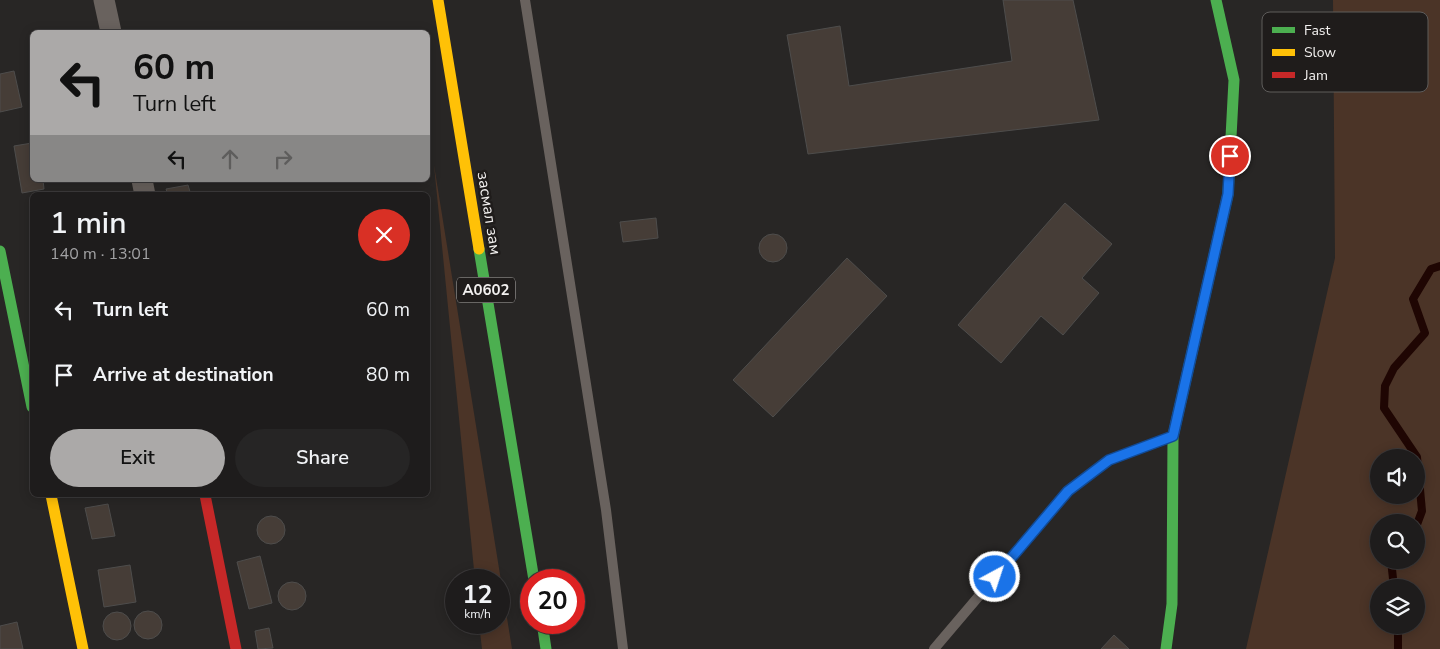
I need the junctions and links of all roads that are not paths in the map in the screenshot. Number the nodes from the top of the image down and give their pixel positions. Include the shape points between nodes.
1 (104, 0) edge
2 (438, 0) edge
3 (525, 0) edge
4 (1216, 0) edge
5 (111, 30) edge
6 (0, 251) edge
7 (30, 397) edge
8 (1173, 436) junction
9 (51, 497) edge
10 (205, 497) edge
11 (532, 569) edge
12 (544, 634) edge
13 (83, 649) edge
14 (236, 649) edge
15 (546, 649) edge
16 (622, 649) edge
17 (934, 649) edge
18 (1166, 649) edge

1 - 5 street
2 - 11 main road, засмал зам / A0602
3 - 16 lane via 606,510
4 - 8 main road via 1234,80 1228,194
6 - 7 main road
8 - 17 lane via 1109,460 1068,491
8 - 18 main road via 1172,604
9 - 13 main road
10 - 14 main road
12 - 15 main road

